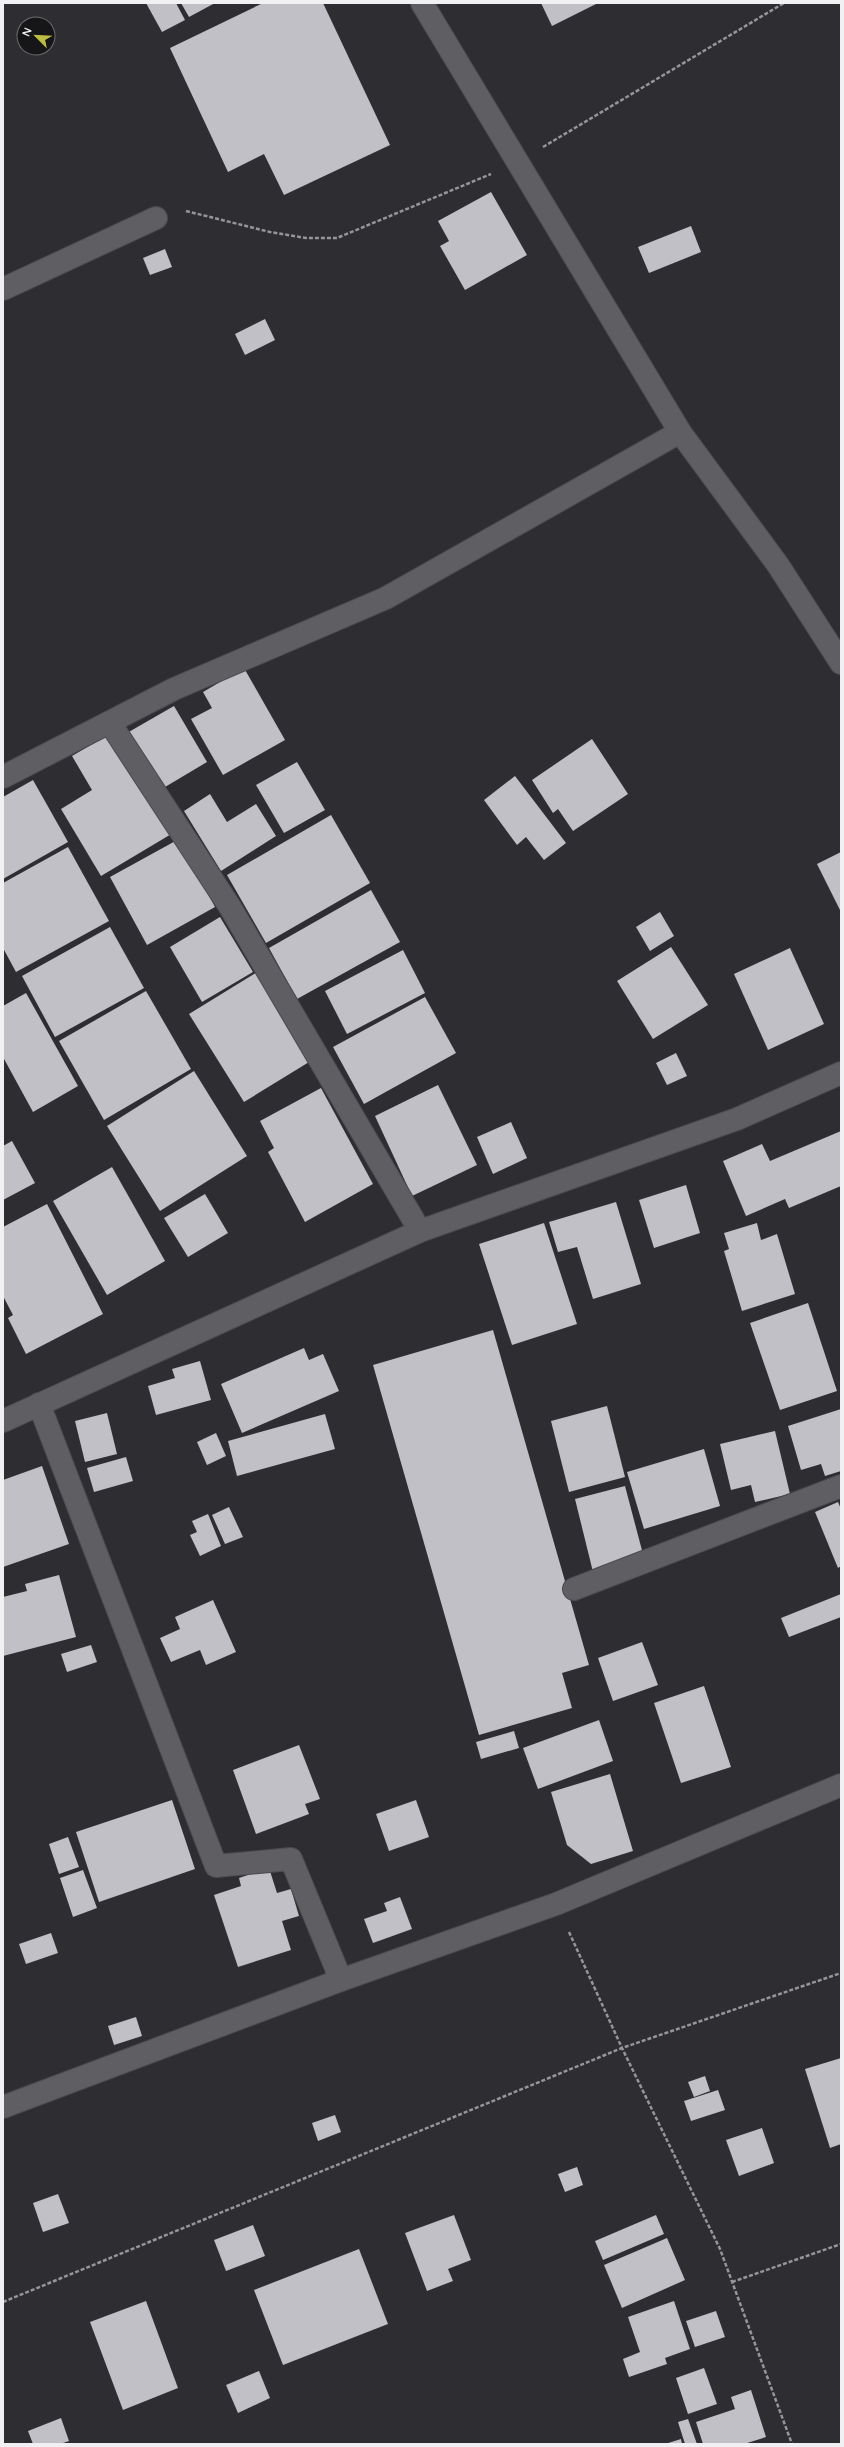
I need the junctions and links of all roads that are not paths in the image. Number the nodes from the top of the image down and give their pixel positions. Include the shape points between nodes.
1 (422, 3) edge
2 (156, 218) dead end
3 (3, 289) edge
4 (680, 432) junction
5 (841, 663) edge
6 (110, 723) junction
7 (3, 777) edge
8 (841, 1073) edge
9 (420, 1231) junction
10 (40, 1404) junction
11 (3, 1421) edge
12 (841, 1486) edge
13 (574, 1589) dead end
14 (841, 1786) edge
15 (341, 1980) junction
16 (3, 2107) edge

1 - 4 street
2 - 3 street
4 - 5 street via 778,565
4 - 6 street via 386,598 174,689
6 - 7 street
6 - 9 street via 230,907
8 - 9 street via 737,1119
9 - 10 street
10 - 11 street
10 - 15 street via 216,1866 292,1859
12 - 13 street
14 - 15 street via 556,1904
15 - 16 street

